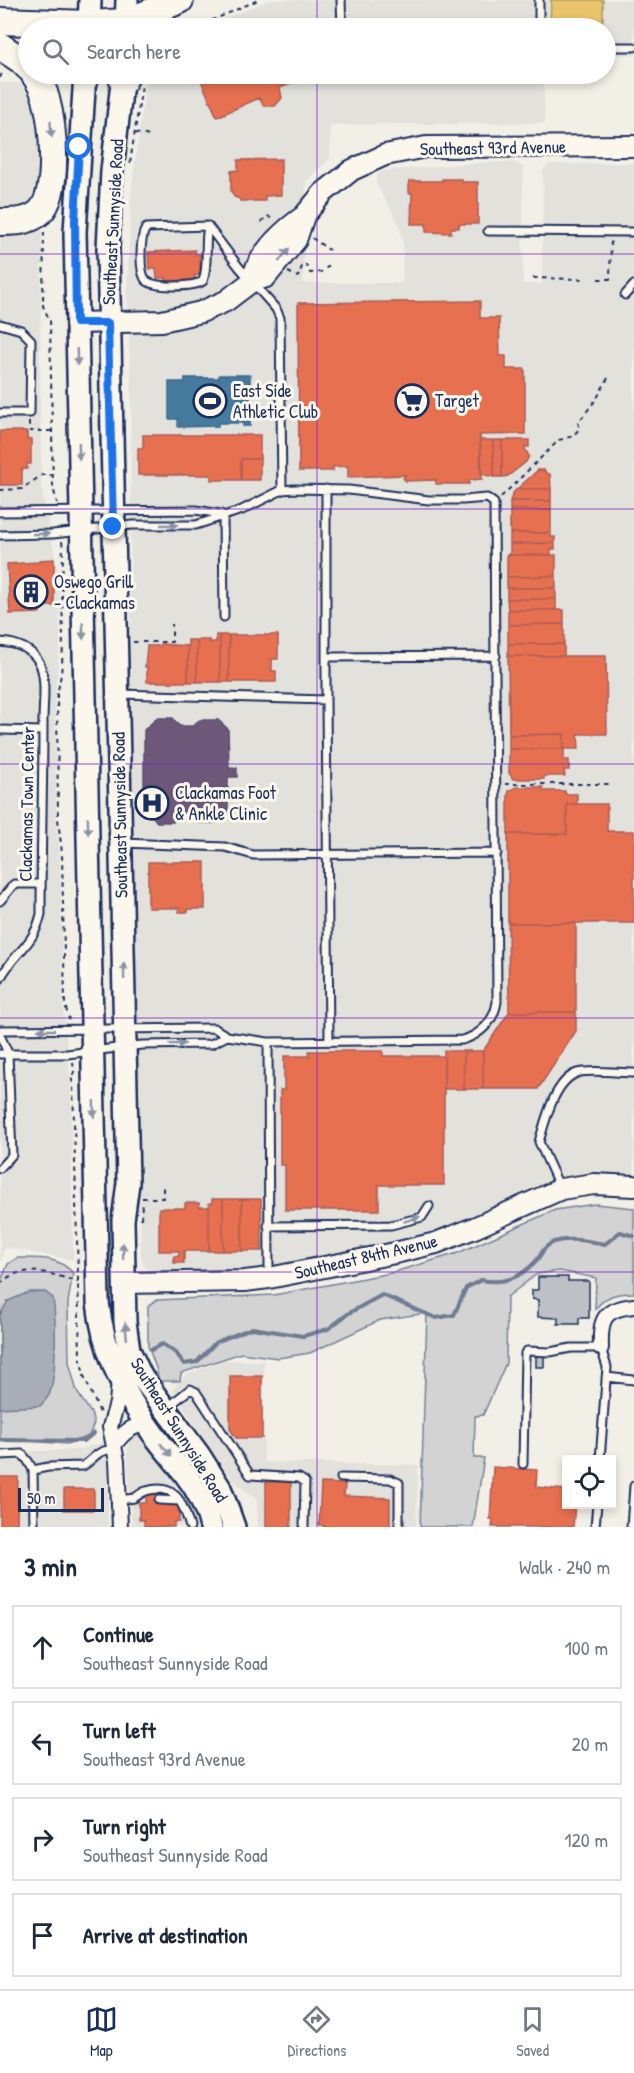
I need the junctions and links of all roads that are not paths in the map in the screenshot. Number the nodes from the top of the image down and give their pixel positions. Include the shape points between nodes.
1 (341, 0) edge
2 (539, 0) edge
3 (177, 1) edge
4 (126, 17) edge
5 (89, 18) edge
6 (163, 18) edge
7 (342, 18) edge
8 (539, 18) edge
9 (0, 21) edge
10 (18, 23) edge
11 (616, 47) edge
12 (634, 47) edge
13 (2, 58) edge
14 (18, 60) edge
15 (39, 84) edge
16 (83, 84) edge
17 (128, 84) edge
18 (634, 146) edge
19 (0, 222) edge
20 (208, 226) junction
21 (488, 231) dead end
22 (634, 232) edge
23 (251, 282) junction
24 (634, 285) edge
25 (626, 295) dead end
26 (76, 323) junction
27 (108, 323) junction
28 (0, 324) edge
29 (0, 413) edge
30 (326, 489) junction
31 (282, 490) junction
32 (0, 512) edge
33 (223, 515) junction
34 (113, 518) junction
35 (81, 521) junction
36 (0, 535) edge
37 (224, 617) dead end
38 (0, 642) edge
39 (496, 656) junction
40 (326, 657) junction
41 (118, 694) junction
42 (326, 700) junction
43 (0, 730) edge
44 (43, 731) junction
45 (121, 843) junction
46 (496, 853) junction
47 (327, 854) junction
48 (41, 884) junction
49 (0, 901) edge
50 (0, 979) edge
51 (0, 1032) edge
52 (227, 1036) junction
53 (125, 1038) junction
54 (328, 1041) junction
55 (268, 1042) junction
56 (85, 1044) junction
57 (0, 1053) edge
58 (8, 1053) junction
59 (634, 1073) edge
60 (0, 1168) edge
61 (634, 1186) edge
62 (561, 1189) junction
63 (429, 1206) dead end
64 (268, 1226) junction
65 (269, 1278) junction
66 (124, 1283) junction
67 (634, 1306) edge
68 (601, 1348) junction
69 (606, 1377) junction
70 (119, 1380) junction
71 (634, 1380) edge
72 (165, 1411) junction
73 (146, 1424) junction
74 (115, 1447) junction
75 (0, 1455) edge
76 (600, 1455) edge
77 (523, 1464) dead end
78 (33, 1470) junction
79 (341, 1479) dead end
80 (634, 1486) edge
81 (137, 1496) junction
82 (119, 1500) junction
83 (146, 1500) dead end
84 (159, 1500) dead end
85 (180, 1501) junction
86 (597, 1509) edge
87 (34, 1527) edge
88 (120, 1527) edge
89 (190, 1527) edge
90 (211, 1527) edge
91 (234, 1527) edge
92 (304, 1527) edge
93 (399, 1527) edge
94 (595, 1527) edge
95 (631, 1527) edge

1 - 7 lane
2 - 8 lane
3 - 4 highway
3 - 6 highway
4 - 5 highway
9 - 10 highway
11 - 12 lane
13 - 14 highway
15 -> 19 highway via 51,122 50,192 46,204 32,218
16 - 26 main road, Southeast Sunnyside Road via 75,221
17 - 27 main road, Southeast Sunnyside Road via 111,182
18 - 23 street, Southeast 93rd Avenue via 434,147 395,152 352,170 323,193 302,222 285,230 255,268
20 - 20 lane via 146,228 142,240 145,279 156,285 199,284 205,276
20 - 23 lane
21 - 22 lane
23 - 27 street, Southeast 93rd Avenue via 226,301 192,315 162,321
23 - 31 lane via 280,318
24 - 25 lane
26 - 27 street, Southeast 93rd Avenue
26 -> 35 main road, Southeast Sunnyside Road
27 - 34 main road, Southeast Sunnyside Road
28 - 29 lane via 21,330 31,340 29,413
30 - 31 lane
30 - 39 lane via 429,500 487,498 494,503
30 - 40 lane
31 - 33 lane
32 - 35 lane
33 - 34 lane via 196,510
34 -> 33 lane via 196,525
33 - 37 lane
34 - 35 lane
34 - 35 lane
34 - 41 main road, Southeast Sunnyside Road
36 -> 35 lane via 53,534
35 -> 56 main road, Southeast Sunnyside Road
38 - 44 lane, Clackamas Town Center via 25,648 40,664
39 - 40 lane
39 - 46 lane
40 - 42 lane
41 - 42 lane
41 - 45 main road, Southeast Sunnyside Road
42 - 47 lane
43 - 44 lane
44 - 48 lane, Clackamas Town Center
45 - 47 lane via 225,847 253,855
53 -> 45 main road, Southeast Sunnyside Road
46 - 47 lane
46 - 54 lane via 497,1002 486,1027 462,1040
47 - 54 lane
48 - 49 lane via 14,884
48 - 50 lane, Clackamas Town Center via 38,930
56 -> 51 lane via 70,1030
51 - 58 lane
53 -> 52 lane via 211,1044
52 - 53 lane via 214,1028
52 - 55 lane
53 - 56 lane
53 - 56 lane
66 -> 53 main road, Southeast Sunnyside Road via 123,1220 128,1183
54 - 55 lane
55 - 64 lane
56 - 58 lane
56 -> 70 main road, Southeast Sunnyside Road via 98,1302 104,1338
57 - 58 lane
58 - 60 lane via 12,1155
59 - 62 lane via 578,1073 565,1080 548,1110 538,1142
61 - 62 street, Southeast 84th Avenue via 594,1184
62 - 65 street, Southeast 84th Avenue via 442,1241
64 -> 63 lane via 391,1226 422,1217
64 - 65 lane
65 - 66 street, Southeast 84th Avenue
72 -> 66 main road, Southeast Sunnyside Road via 129,1350
67 - 68 street via 618,1307 605,1316
68 - 69 lane
68 - 77 lane via 525,1353
69 - 71 lane
69 - 76 lane
70 - 73 main road, Southeast Sunnyside Road
70 - 74 street, Southeast Sunnyside Road via 110,1427
72 - 91 main road, Southeast Sunnyside Road via 220,1488
72 - 92 lane via 184,1392 196,1392 250,1475 299,1478 305,1482
73 - 74 street, Southeast Sunnyside Road via 135,1425
73 -> 90 main road, Southeast Sunnyside Road via 193,1485
74 - 78 lane via 95,1454 83,1466
74 - 82 street, Southeast Sunnyside Road
75 - 78 lane via 22,1454
78 - 87 lane
79 - 93 lane via 390,1479 399,1483
80 - 95 lane
81 - 82 lane
81 - 83 lane
81 - 85 lane via 144,1491 166,1489
82 - 88 street, Southeast Sunnyside Road
84 - 85 lane
85 - 89 lane
86 - 94 lane

